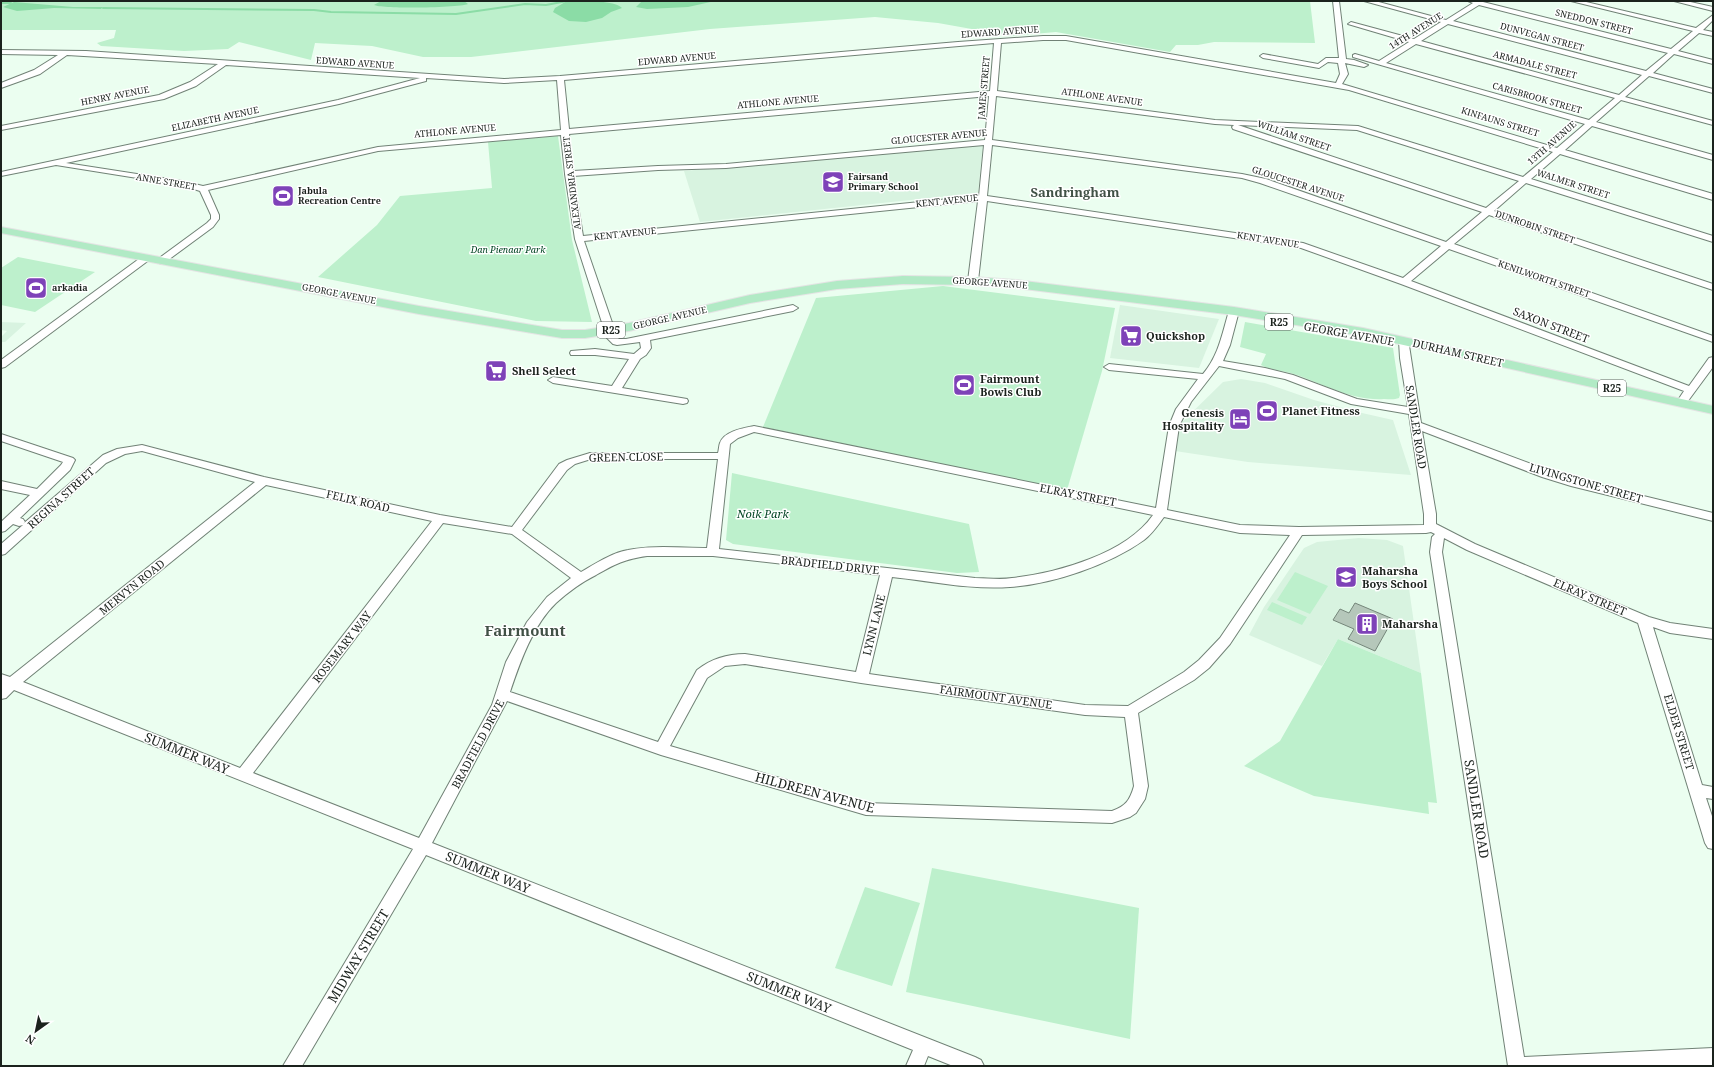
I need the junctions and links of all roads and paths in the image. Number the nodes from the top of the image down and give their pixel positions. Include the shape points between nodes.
1 (1336, 1) edge
2 (1367, 1) edge
3 (1574, 1) edge
4 (1677, 1) edge
5 (1477, 2) edge
6 (1713, 9) edge
7 (1713, 17) edge
8 (1448, 22) junction
9 (1351, 24) dead end
10 (1698, 31) junction
11 (1713, 34) edge
12 (998, 41) junction
13 (1415, 42) junction
14 (1, 52) edge
15 (1673, 52) junction
16 (65, 53) junction
17 (1263, 56) dead end
18 (1355, 56) dead end
19 (1340, 60) junction
20 (1713, 62) edge
21 (224, 63) junction
22 (1380, 63) junction
23 (1648, 74) junction
24 (431, 77) junction
25 (1406, 77) dead end
26 (560, 78) junction
27 (1, 86) edge
28 (1338, 86) junction
29 (1350, 88) joint
30 (1713, 91) edge
31 (994, 93) junction
32 (1620, 98) junction
33 (1224, 123) junction
34 (1590, 123) junction
35 (1713, 123) edge
36 (1, 128) edge
37 (1358, 128) joint
38 (566, 131) junction
39 (989, 142) junction
40 (1558, 150) junction
41 (1713, 158) edge
42 (53, 163) junction
43 (1357, 168) joint
44 (1, 174) edge
45 (569, 174) junction
46 (1525, 180) junction
47 (202, 189) junction
48 (1713, 196) edge
49 (983, 198) junction
50 (1487, 211) junction
51 (1375, 220) joint
52 (1, 230) edge
53 (579, 239) junction
54 (1713, 239) edge
55 (1447, 245) junction
56 (146, 258) junction
57 (161, 261) junction
58 (973, 280) junction
59 (1404, 282) junction
60 (1713, 287) edge
61 (794, 308) dead end
62 (1230, 312) junction
63 (610, 331) junction
64 (640, 339) junction
65 (1713, 339) edge
66 (1404, 343) junction
67 (575, 353) dead end
68 (636, 357) junction
69 (1713, 360) edge
70 (1217, 363) junction
71 (1, 366) edge
72 (1109, 367) dead end
73 (1204, 378) junction
74 (553, 380) dead end
75 (615, 390) junction
76 (1691, 390) junction
77 (683, 401) dead end
78 (1681, 403) junction
79 (1713, 410) edge
80 (1413, 411) junction
81 (1416, 425) junction
82 (1, 436) edge
83 (125, 450) joint
84 (722, 456) junction
85 (264, 481) junction
86 (1, 485) edge
87 (39, 493) junction
88 (1161, 512) junction
89 (1713, 517) edge
90 (440, 519) junction
91 (11, 520) junction
92 (30, 526) junction
93 (1, 528) edge
94 (516, 531) junction
95 (1299, 531) junction
96 (1433, 534) junction
97 (1, 551) edge
98 (713, 552) junction
99 (887, 572) junction
100 (580, 578) junction
101 (1644, 620) junction
102 (1713, 634) edge
103 (861, 678) junction
104 (5, 685) edge
105 (504, 695) junction
106 (1131, 711) junction
107 (661, 749) junction
108 (243, 775) junction
109 (1697, 790) junction
110 (1713, 793) edge
111 (1713, 843) edge
112 (423, 846) junction
113 (923, 1046) junction
114 (1713, 1057) edge
115 (292, 1066) edge
116 (915, 1066) edge
117 (975, 1066) edge
118 (1517, 1066) edge

1 - 19 street via 1343,58
2 - 8 street, DUNVEGAN STREET
3 - 10 street
4 - 6 street
5 - 8 street, 14TH AVENUE
5 - 15 street, SNEDDON STREET
7 - 10 street, 13TH AVENUE
8 - 13 street, 14TH AVENUE
8 - 23 street, DUNVEGAN STREET
9 - 13 street, ARMADALE STREET
10 - 11 street
10 - 15 street, 13TH AVENUE
12 - 26 street, EDWARD AVENUE
12 - 28 street, EDWARD AVENUE via 1066,38
12 - 31 street, JAMES STREET
13 - 22 street, 14TH AVENUE
13 - 32 street, ARMADALE STREET
14 - 16 street, EDWARD AVENUE
15 - 20 street, SNEDDON STREET
15 - 23 street, 13TH AVENUE
16 - 21 street, EDWARD AVENUE
16 - 27 street via 37,72
17 - 19 street via 1319,66 1324,61
18 - 22 street, CARISBROOK STREET
19 - 25 street via 1352,61
19 - 28 street via 1344,74
21 - 24 street, EDWARD AVENUE
21 - 36 street, HENRY AVENUE via 193,84 166,95
22 - 34 street, CARISBROOK STREET
23 - 30 street, DUNVEGAN STREET
23 - 32 street, 13TH AVENUE
24 - 26 street, EDWARD AVENUE via 504,81
24 - 42 street, ELIZABETH AVENUE via 339,102
26 - 38 street, ALEXANDRIA STREET
28 - 29 street, EDWARD AVENUE
29 - 40 street, KINFAUNS STREET
31 - 33 street, ATHLONE AVENUE
31 - 38 street, ATHLONE AVENUE
31 - 39 street, JAMES STREET
32 - 34 street, 13TH AVENUE
32 - 35 street, ARMADALE STREET
33 - 37 street, ATHLONE AVENUE
33 - 43 street, WILLIAM STREET
34 - 40 street, 13TH AVENUE
34 - 41 street, CARISBROOK STREET
37 - 46 street, WALMER STREET
38 - 45 street, ALEXANDRIA STREET
38 - 47 street, ATHLONE AVENUE via 378,149
39 - 45 street, GLOUCESTER AVENUE via 726,166
39 - 49 street, JAMES STREET
39 - 51 street, GLOUCESTER AVENUE via 1242,176
40 - 46 street, 13TH AVENUE
40 - 48 street, KINFAUNS STREET
42 - 44 street, ELIZABETH AVENUE
42 - 47 street, ANNE STREET
43 - 50 street, DUNROBIN STREET
45 - 53 street, ALEXANDRIA STREET
46 - 50 street, 13TH AVENUE
46 - 54 street, WALMER STREET
47 - 57 street, ANNE STREET via 215,215 214,221
49 - 53 street, KENT AVENUE
49 - 58 street, JAMES STREET
49 - 59 street, KENT AVENUE via 1303,246
50 - 55 street, 13TH AVENUE
50 - 60 street, DUNROBIN STREET
51 - 55 street, KENILWORTH STREET
52 - 56 main road, GEORGE AVENUE / R25
53 - 63 street, ALEXANDRIA STREET
55 - 59 street, 13TH AVENUE
55 - 65 street, KENILWORTH STREET
56 - 57 main road, GEORGE AVENUE / R25
56 - 71 street
57 - 63 main road, GEORGE AVENUE / R25 via 537,331 585,334
58 - 62 main road, GEORGE AVENUE / R25
58 - 63 main road, GEORGE AVENUE / R25 via 903,280 813,288 750,299
59 - 76 street, SAXON STREET
61 - 64 street
62 - 66 main road, GEORGE AVENUE / R25 via 1325,326
62 - 70 street, BRADFIELD DRIVE via 1224,346
63 - 64 street via 612,338 617,342
64 - 68 street via 646,348
66 - 78 main road, DURHAM STREET / R25
66 - 80 street, SANDLER ROAD
67 - 68 street via 595,352
68 - 75 street
69 - 76 street
70 - 73 street, BRADFIELD DRIVE
70 - 80 street via 1283,375 1354,402
72 - 73 street
73 - 88 street, BRADFIELD DRIVE via 1176,418
74 - 75 street
75 - 77 street
76 - 78 street
78 - 79 main road, DURHAM STREET / R25
80 - 81 street, SANDLER ROAD
81 - 89 street, LIVINGSTONE STREET via 1575,483
81 - 96 street, SANDLER ROAD
82 - 87 street via 69,460 66,467
83 - 85 street, FELIX ROAD via 142,448
83 - 92 street, REGINA STREET via 108,456
84 - 88 street, ELRAY STREET via 724,443 730,437 754,430
84 - 94 street, GREEN CLOSE via 590,456 579,459 563,467
84 - 98 street
85 - 90 street, FELIX ROAD
85 - 104 street, MERVYN ROAD
86 - 87 street
87 - 91 street
88 - 95 street, ELRAY STREET via 1240,528
88 - 99 street, BRADFIELD DRIVE via 1146,532 1131,543 1101,559 1054,576 1010,583 975,582
90 - 94 street, FELIX ROAD
90 - 108 street, ROSEMARY WAY
91 - 92 street
91 - 93 street
92 - 97 street, REGINA STREET
94 - 100 street, FELIX ROAD
95 - 96 street, ELRAY STREET via 1405,529
95 - 106 street, FAIRMOUNT AVENUE via 1210,660 1189,676
96 - 101 street, ELRAY STREET via 1471,547
96 - 118 street, SANDLER ROAD
98 - 99 street, BRADFIELD DRIVE
98 - 100 street, BRADFIELD DRIVE via 628,554
99 - 103 street, LYNN LANE
100 - 105 street, BRADFIELD DRIVE via 551,600 532,625 513,662
101 - 102 street, ELRAY STREET via 1670,628
101 - 109 street, ELDER STREET
103 - 106 street, FAIRMOUNT AVENUE via 1085,710
103 - 107 street, FAIRMOUNT AVENUE via 745,659 721,661 702,674
104 - 108 street, SUMMER WAY
105 - 107 street, HILDREEN AVENUE
105 - 112 street, BRADFIELD DRIVE
106 - 107 street, HILDREEN AVENUE via 1141,786 1138,799 1131,809 1112,817 866,809
108 - 112 street, SUMMER WAY
109 - 110 street
109 - 111 street, ELDER STREET
112 - 113 street, SUMMER WAY
112 - 115 street, MIDWAY STREET
113 - 116 street
113 - 117 street, SUMMER WAY
114 - 118 street

